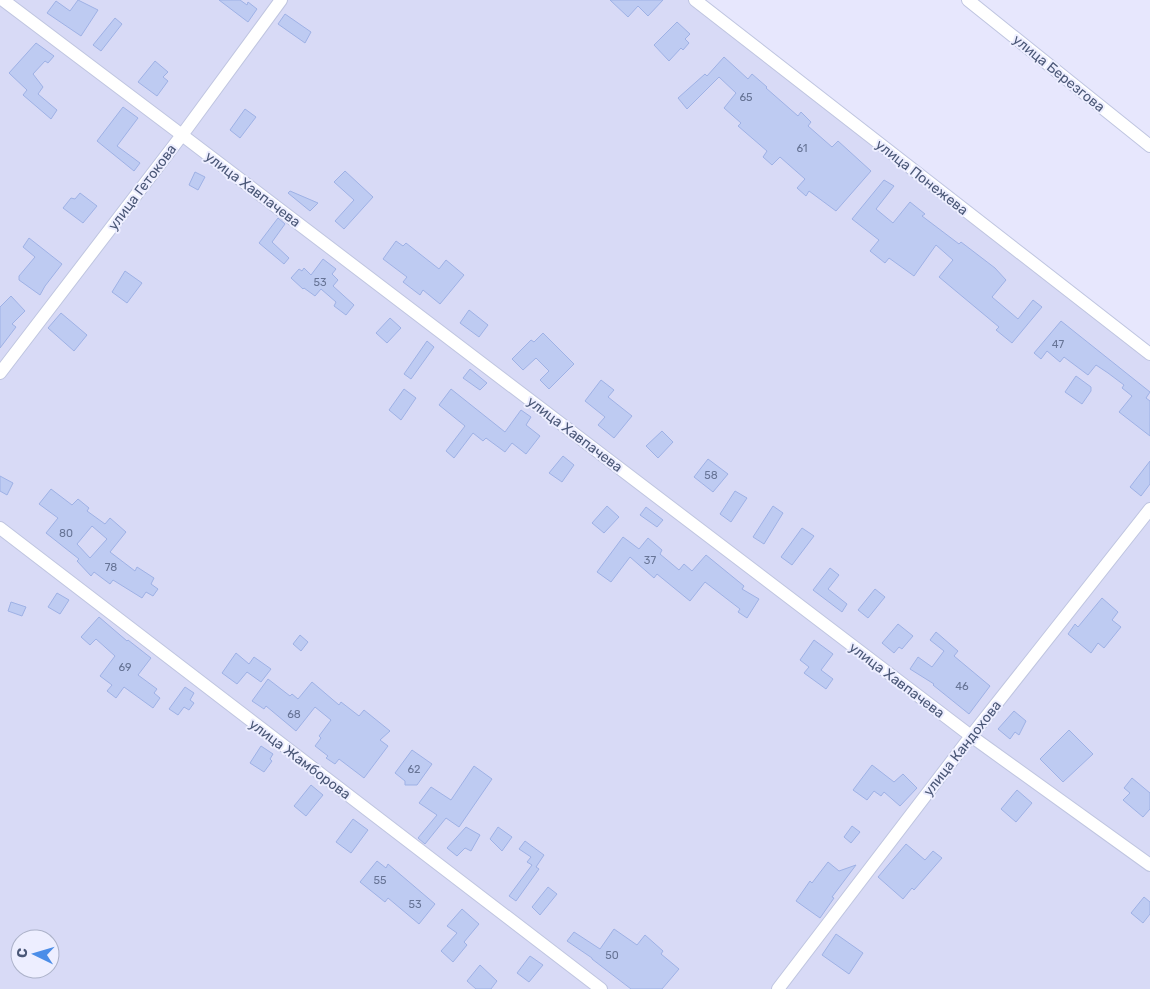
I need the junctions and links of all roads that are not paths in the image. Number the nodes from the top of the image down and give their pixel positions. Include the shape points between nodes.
1 (3, 0) edge
2 (281, 0) edge
3 (695, 0) edge
4 (968, 0) edge
5 (182, 135) junction
6 (1150, 146) edge
7 (1150, 354) edge
8 (0, 372) edge
9 (1150, 509) edge
10 (0, 528) edge
11 (971, 736) junction
12 (1150, 865) edge
13 (600, 989) edge
14 (778, 989) edge

1 - 5 street, улица Хавпачева
2 - 5 street, улица Гетокова
3 - 7 street, улица Понежева
4 - 6 street, улица Березгова
5 - 8 street, улица Гетокова
5 - 11 street, улица Хавпачева
9 - 11 street, улица Кандохова
10 - 13 street, улица Жамборова
11 - 12 street, улица Хавпачева
11 - 14 street, улица Кандохова

